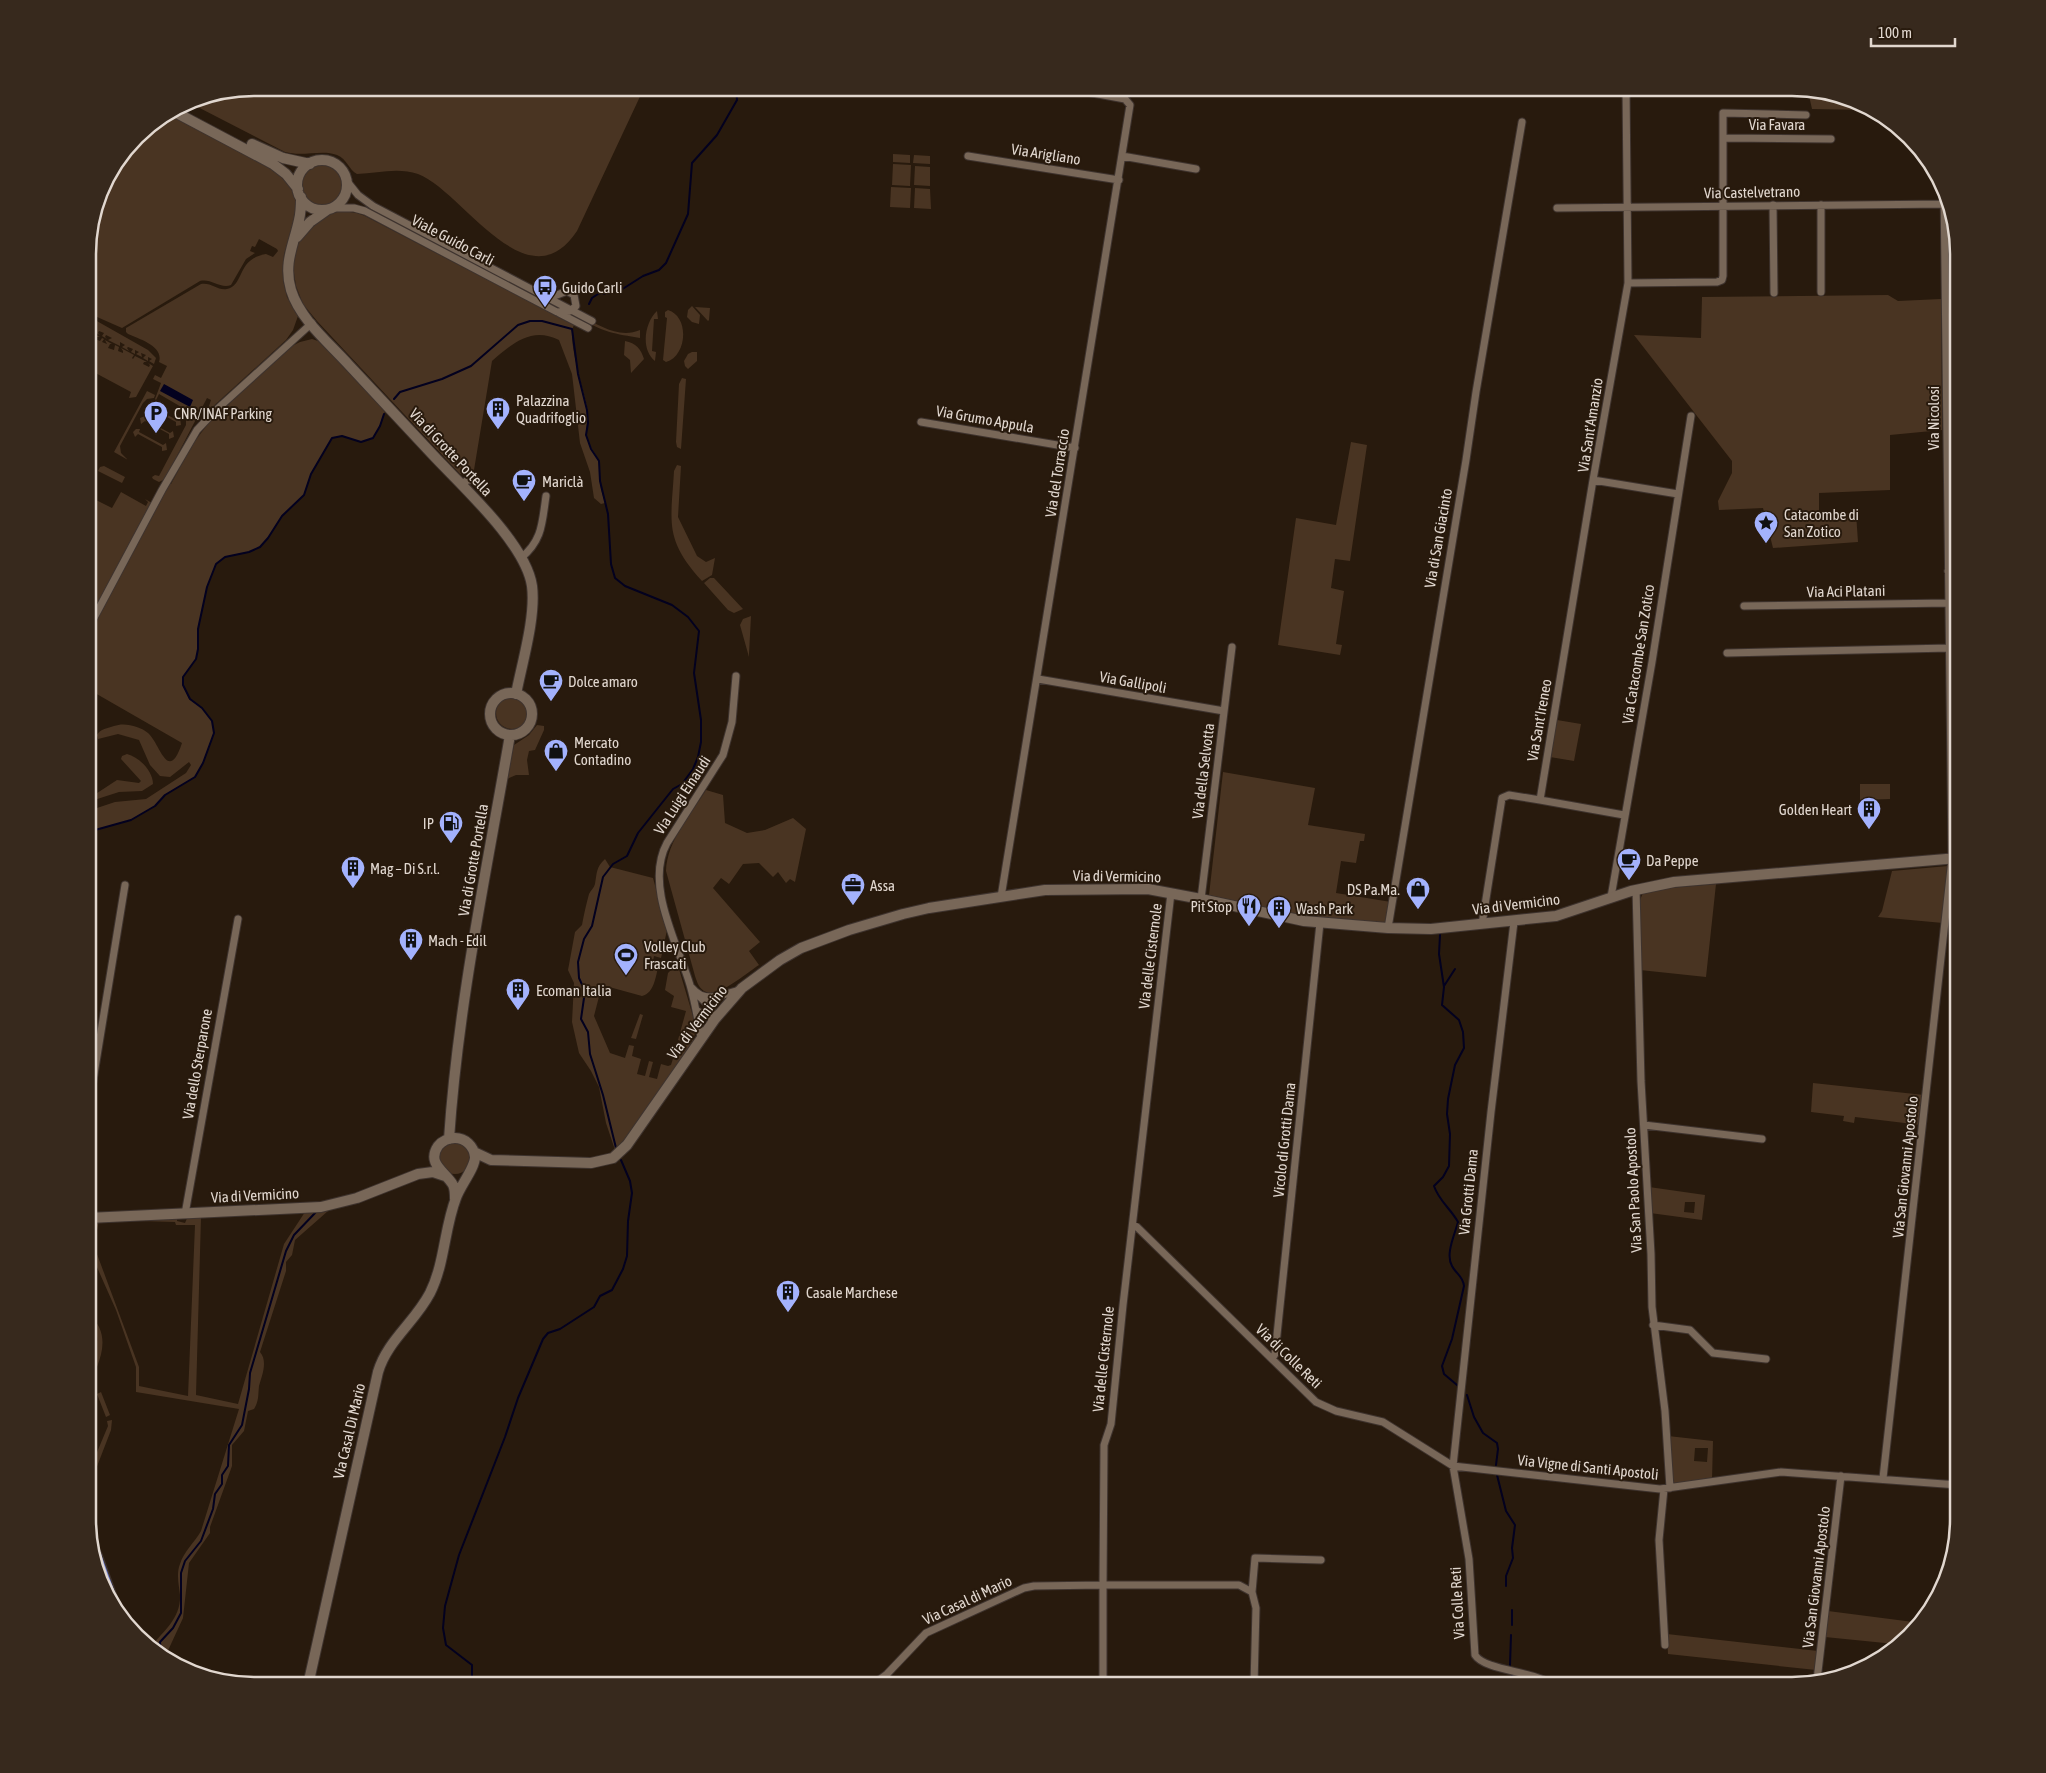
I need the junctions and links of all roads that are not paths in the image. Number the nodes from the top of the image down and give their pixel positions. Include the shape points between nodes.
1 (1109, 96) edge
2 (1626, 96) edge
3 (188, 111) edge
4 (180, 115) edge
5 (1806, 115) dead end
6 (1522, 122) dead end
7 (1723, 138) junction
8 (1831, 138) dead end
9 (968, 156) dead end
10 (1122, 156) junction
11 (310, 164) junction
12 (1196, 169) dead end
13 (346, 180) junction
14 (1119, 180) junction
15 (299, 193) junction
16 (1941, 204) edge
17 (1773, 205) junction
18 (1822, 205) junction
19 (1724, 206) junction
20 (332, 208) junction
21 (1557, 208) dead end
22 (1626, 208) junction
23 (1946, 220) edge
24 (290, 254) junction
25 (1628, 283) junction
26 (1822, 292) dead end
27 (1774, 293) dead end
28 (542, 296) junction
29 (571, 311) junction
30 (557, 312) junction
31 (312, 323) junction
32 (1947, 360) joint
33 (1691, 416) dead end
34 (921, 422) dead end
35 (1075, 448) junction
36 (476, 480) dead end
37 (1594, 480) junction
38 (461, 484) junction
39 (1678, 494) junction
40 (546, 496) dead end
41 (521, 558) junction
42 (1948, 571) joint
43 (1949, 603) junction
44 (1744, 606) dead end
45 (97, 612) edge
46 (1950, 625) joint
47 (1232, 647) dead end
48 (1950, 648) joint
49 (1727, 653) dead end
50 (739, 676) dead end
51 (1038, 679) junction
52 (516, 694) junction
53 (1224, 711) junction
54 (510, 735) junction
55 (1540, 800) junction
56 (1624, 815) junction
57 (1950, 859) edge
58 (125, 884) dead end
59 (1636, 889) junction
60 (1171, 893) junction
61 (1001, 897) junction
62 (1611, 897) junction
63 (1201, 898) junction
64 (1950, 902) edge
65 (238, 919) dead end
66 (1514, 922) junction
67 (1320, 923) junction
68 (1482, 924) junction
69 (1388, 928) junction
70 (690, 985) junction
71 (740, 990) junction
72 (697, 994) junction
73 (696, 1010) junction
74 (715, 1019) junction
75 (701, 1038) junction
76 (97, 1056) edge
77 (1644, 1125) junction
78 (449, 1138) junction
79 (1762, 1139) dead end
80 (435, 1152) junction
81 (474, 1152) junction
82 (491, 1160) junction
83 (469, 1172) junction
84 (418, 1174) junction
85 (445, 1175) junction
86 (455, 1200) junction
87 (185, 1214) junction
88 (97, 1218) edge
89 (1133, 1225) junction
90 (1653, 1325) junction
91 (1272, 1359) junction
92 (1766, 1359) dead end
93 (1453, 1466) junction
94 (1841, 1476) junction
95 (1883, 1478) junction
96 (1950, 1484) edge
97 (1667, 1488) junction
98 (1321, 1560) dead end
99 (1104, 1585) junction
100 (1252, 1592) junction
101 (1665, 1645) dead end
102 (1818, 1674) edge
103 (310, 1677) edge
104 (884, 1677) edge
105 (1103, 1677) edge
106 (1254, 1677) edge
107 (1536, 1677) edge

1 - 10 street, Via del Torraccio via 1129,102
2 - 22 street, Via Sant'Amanzio
3 - 11 main road via 278,156
4 - 15 main road via 274,164 289,176
5 - 7 street via 1723,113
6 - 69 street, Via di San Giacinto
7 - 8 street, Via Favara
7 - 19 street
9 - 14 street, Via Arigliano
10 - 12 street
10 - 14 street, Via del Torraccio
11 - 13 main road via 332,162 344,173
11 - 15 main road via 300,174
13 - 20 main road via 342,200
13 - 28 street, Viale Guido Carli via 372,206
14 - 35 street, Via del Torraccio
15 - 20 main road via 311,207 318,210
15 - 24 main road, Via di Grotte Portella via 300,216
16 - 18 street, Via Castelvetrano
17 - 18 street, Via Castelvetrano
17 - 19 street, Via Castelvetrano
17 - 27 street
18 - 26 street
19 - 22 street, Via Castelvetrano
19 - 25 street via 1722,280
20 - 24 main road, Via di Grotte Portella via 306,225
20 - 30 street, Viale Guido Carli via 365,211
21 - 22 street, Via Castelvetrano
22 - 25 street, Via Sant'Amanzio
23 - 32 street, Via Nicolosi
24 - 31 main road, Via di Grotte Portella via 288,274 291,289 299,308
25 - 37 street, Via Sant'Amanzio
28 - 29 street, Viale Guido Carli
28 - 29 street via 552,298 564,291 571,292 576,303
29 - 30 street, Viale Guido Carli
29 - 30 street, Viale Guido Carli via 590,324
31 - 38 main road, Via di Grotte Portella
31 - 45 street via 220,405 197,430
32 - 42 street, Via Nicolosi
33 - 39 street, Via Catacombe San Zotico
34 - 35 street, Via Grumo Appula
35 - 51 street, Via del Torraccio
36 - 38 street
37 - 39 street, Via Sant'Amanzio
37 - 55 street, Via Sant'Ireneo
38 - 41 main road, Via di Grotte Portella
39 - 56 street, Via Catacombe San Zotico
40 - 41 street via 537,541
41 - 52 main road, Via di Grotte Portella via 531,581 532,602
42 - 43 street, Via Nicolosi
43 - 44 street, Via Aci Platani
43 - 46 street, Via Nicolosi
46 - 48 street, Via Nicolosi
47 - 53 street, Via della Selvotta
48 - 49 street
50 - 70 street, Via Luigi Einaudi via 737,722 719,763 669,840 660,861 660,893
51 - 53 street, Via Gallipoli
51 - 61 street, Via del Torraccio
52 - 54 main road via 527,701 532,716 526,730
52 - 54 main road via 499,697 491,712 495,727
53 - 63 street, Via della Selvotta
54 - 78 main road, Via di Grotte Portella via 466,995
55 - 56 street
55 - 68 street via 1508,794 1502,798
56 - 62 street, Via Catacombe San Zotico
57 - 59 main road, Via di Vermicino via 1733,876
58 - 76 street
59 - 62 main road, Via di Vermicino
59 - 77 street, Via San Paolo Apostolo
60 - 61 main road, Via di Vermicino via 1148,889 1058,890
60 - 63 main road, Via di Vermicino
60 - 89 street, Via delle Cisternole
61 - 71 main road, Via di Vermicino via 922,909 836,934 787,955
62 - 66 main road, Via di Vermicino via 1561,915
63 - 67 main road, Via di Vermicino
64 - 95 street, Via San Giovanni Apostolo
65 - 87 street, Via dello Sterparone
66 - 68 main road, Via di Vermicino
66 - 93 street, Via Grotti Dama
67 - 69 main road, Via di Vermicino
67 - 91 street, Vicolo di Grotti Dama via 1283,1284
68 - 69 main road, Via di Vermicino via 1432,929
70 - 72 street, Via Luigi Einaudi
70 - 73 street, Via Luigi Einaudi
71 - 72 street via 710,997
71 - 74 main road, Via di Vermicino
72 - 74 street, Via Luigi Einaudi via 709,1006
73 - 74 street
73 - 75 street, Via Luigi Einaudi
74 - 75 main road, Via di Vermicino
75 - 82 main road, Via di Vermicino via 627,1145 615,1156 605,1161 586,1163
77 - 79 street
77 - 90 street, Via San Paolo Apostolo
78 - 80 main road
78 - 81 main road via 467,1142
80 - 84 main road, Via di Vermicino
80 - 85 main road via 436,1165
81 - 82 main road, Via di Vermicino
81 - 83 main road via 474,1163
82 - 83 main road
83 - 85 main road via 457,1178
83 - 86 main road, Via Casal Di Mario
84 - 85 main road, Via di Vermicino via 433,1172
84 - 87 main road, Via di Vermicino via 327,1206
85 - 86 main road via 454,1186
86 - 103 main road, Via Casal Di Mario via 436,1281 422,1308 387,1351 378,1372
87 - 88 main road, Via di Vermicino
89 - 91 street, Via di Colle Reti
89 - 99 street, Via delle Cisternole via 1111,1424 1104,1445
90 - 92 street via 1690,1330 1715,1353
90 - 97 street, Via San Paolo Apostolo via 1665,1411
91 - 93 street, Via di Colle Reti via 1324,1407 1383,1422
93 - 97 street, Via Vigne di Santi Apostoli
93 - 107 street, Via Colle Reti via 1468,1553 1474,1655 1484,1663
94 - 95 street, Via Vigne di Santi Apostoli
94 - 97 street, Via Vigne di Santi Apostoli via 1776,1473
94 - 102 street, Via San Giovanni Apostolo
95 - 96 street, Via Vigne di Santi Apostoli
97 - 101 street, Via San Paolo Apostolo via 1659,1540
98 - 100 street via 1255,1558
99 - 100 street via 1239,1584
99 - 104 street, Via Casal di Mario via 1024,1588 926,1633
99 - 105 street, Via delle Cisternole
100 - 106 street via 1256,1608

